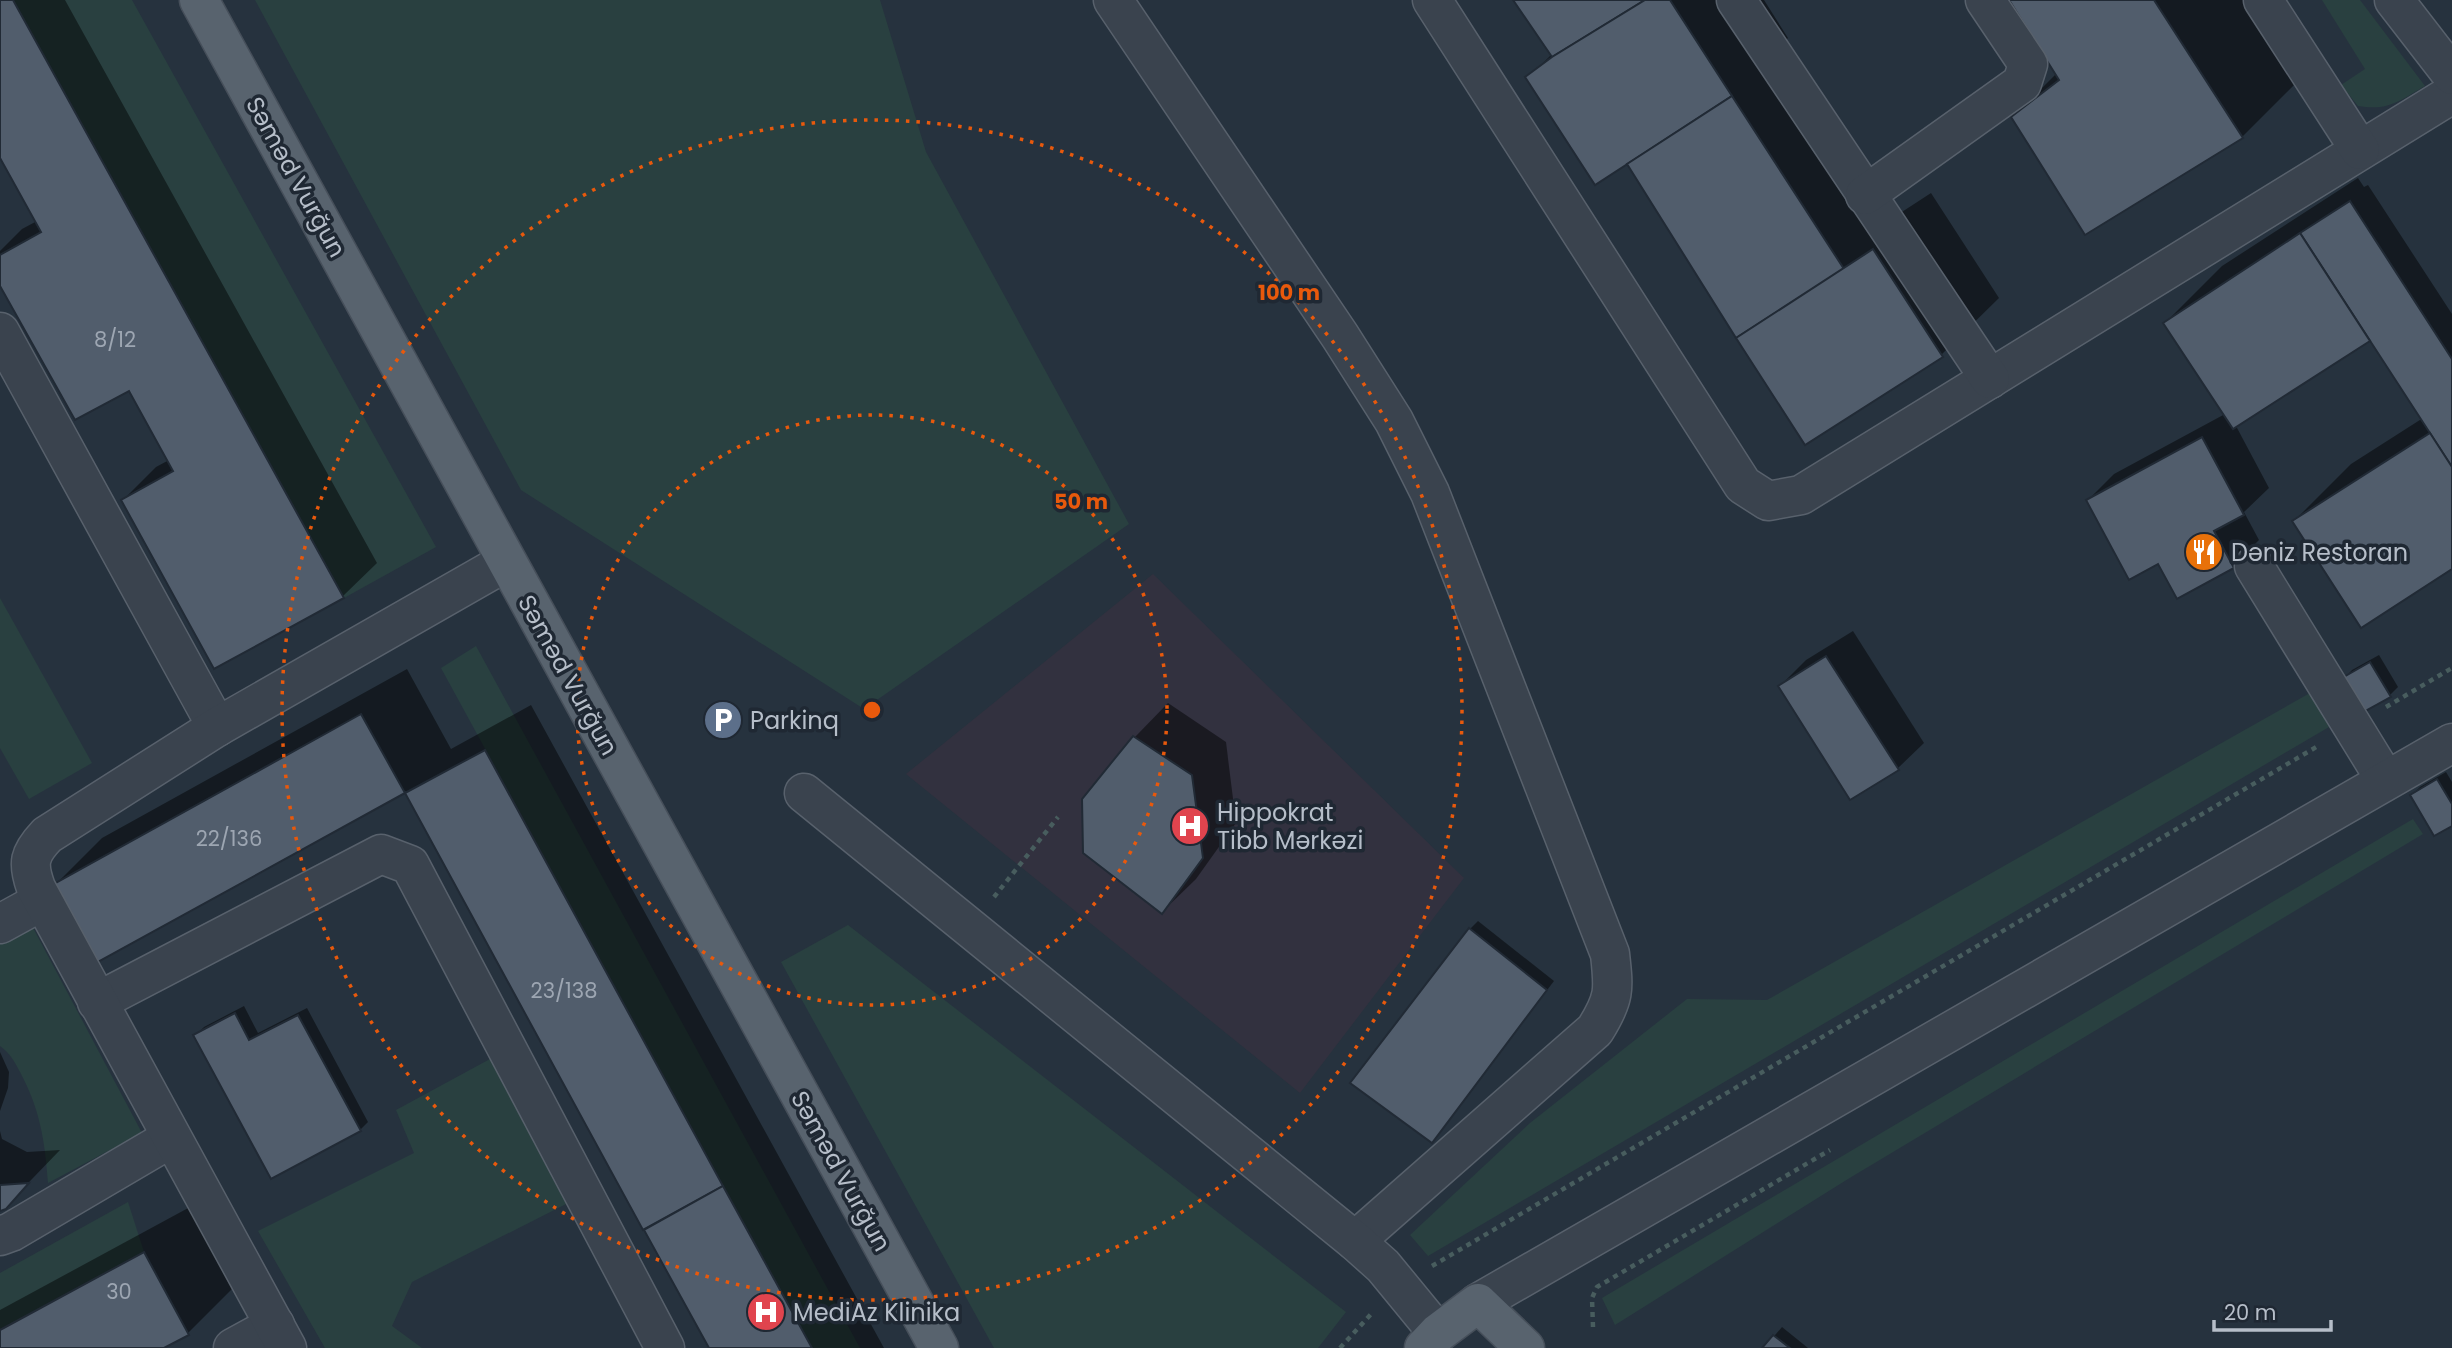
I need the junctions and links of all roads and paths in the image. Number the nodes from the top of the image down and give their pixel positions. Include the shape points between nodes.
1 (199, 0) edge
2 (1113, 0) edge
3 (1432, 0) edge
4 (1736, 0) edge
5 (1985, 0) edge
6 (2263, 0) edge
7 (2394, 0) edge
8 (2452, 75) edge
9 (2452, 94) edge
10 (2360, 150) junction
11 (1865, 195) junction
12 (0, 332) edge
13 (1990, 379) junction
14 (506, 562) junction
15 (2254, 566) dead end
16 (2452, 668) edge
17 (2380, 710) dead end
18 (218, 727) junction
19 (2452, 743) edge
20 (2319, 746) dead end
21 (2385, 779) junction
22 (804, 793) dead end
23 (1058, 817) dead end
24 (42, 901) junction
25 (0, 924) edge
26 (970, 928) junction
27 (97, 1002) junction
28 (172, 1138) junction
29 (0, 1236) edge
30 (1355, 1241) junction
31 (1402, 1289) junction
32 (1478, 1303) junction
33 (281, 1337) edge
34 (1438, 1343) edge
35 (233, 1348) edge
36 (665, 1348) edge
37 (939, 1348) edge
38 (1340, 1348) edge
39 (1525, 1348) edge

1 - 14 main road, Səməd Vurğun
2 - 30 street via 1394,421 1430,493 1610,954 1614,986 1610,1007 1595,1030
3 - 13 street via 1743,485 1768,501 1801,495
4 - 11 street
5 - 11 street via 2028,64 2022,83
6 - 10 street
7 - 8 street
9 - 10 street
10 - 13 street
11 - 13 street
12 - 18 street
14 - 18 street
14 - 37 main road, Səməd Vurğun
15 - 21 street
16 - 17 path
18 - 24 street via 47,835 34,849 29,870
19 - 21 street
20 - 31 path via 1452,1252
21 - 32 street
22 - 26 street
23 - 26 path
24 - 25 street
24 - 27 street
26 - 30 street
27 - 28 street
27 - 36 street via 381,853 410,865
28 - 29 street
28 - 33 street
30 - 31 street
31 - 34 street
31 - 38 path via 1354,1329
32 - 34 main road
32 - 39 main road
33 - 35 street

